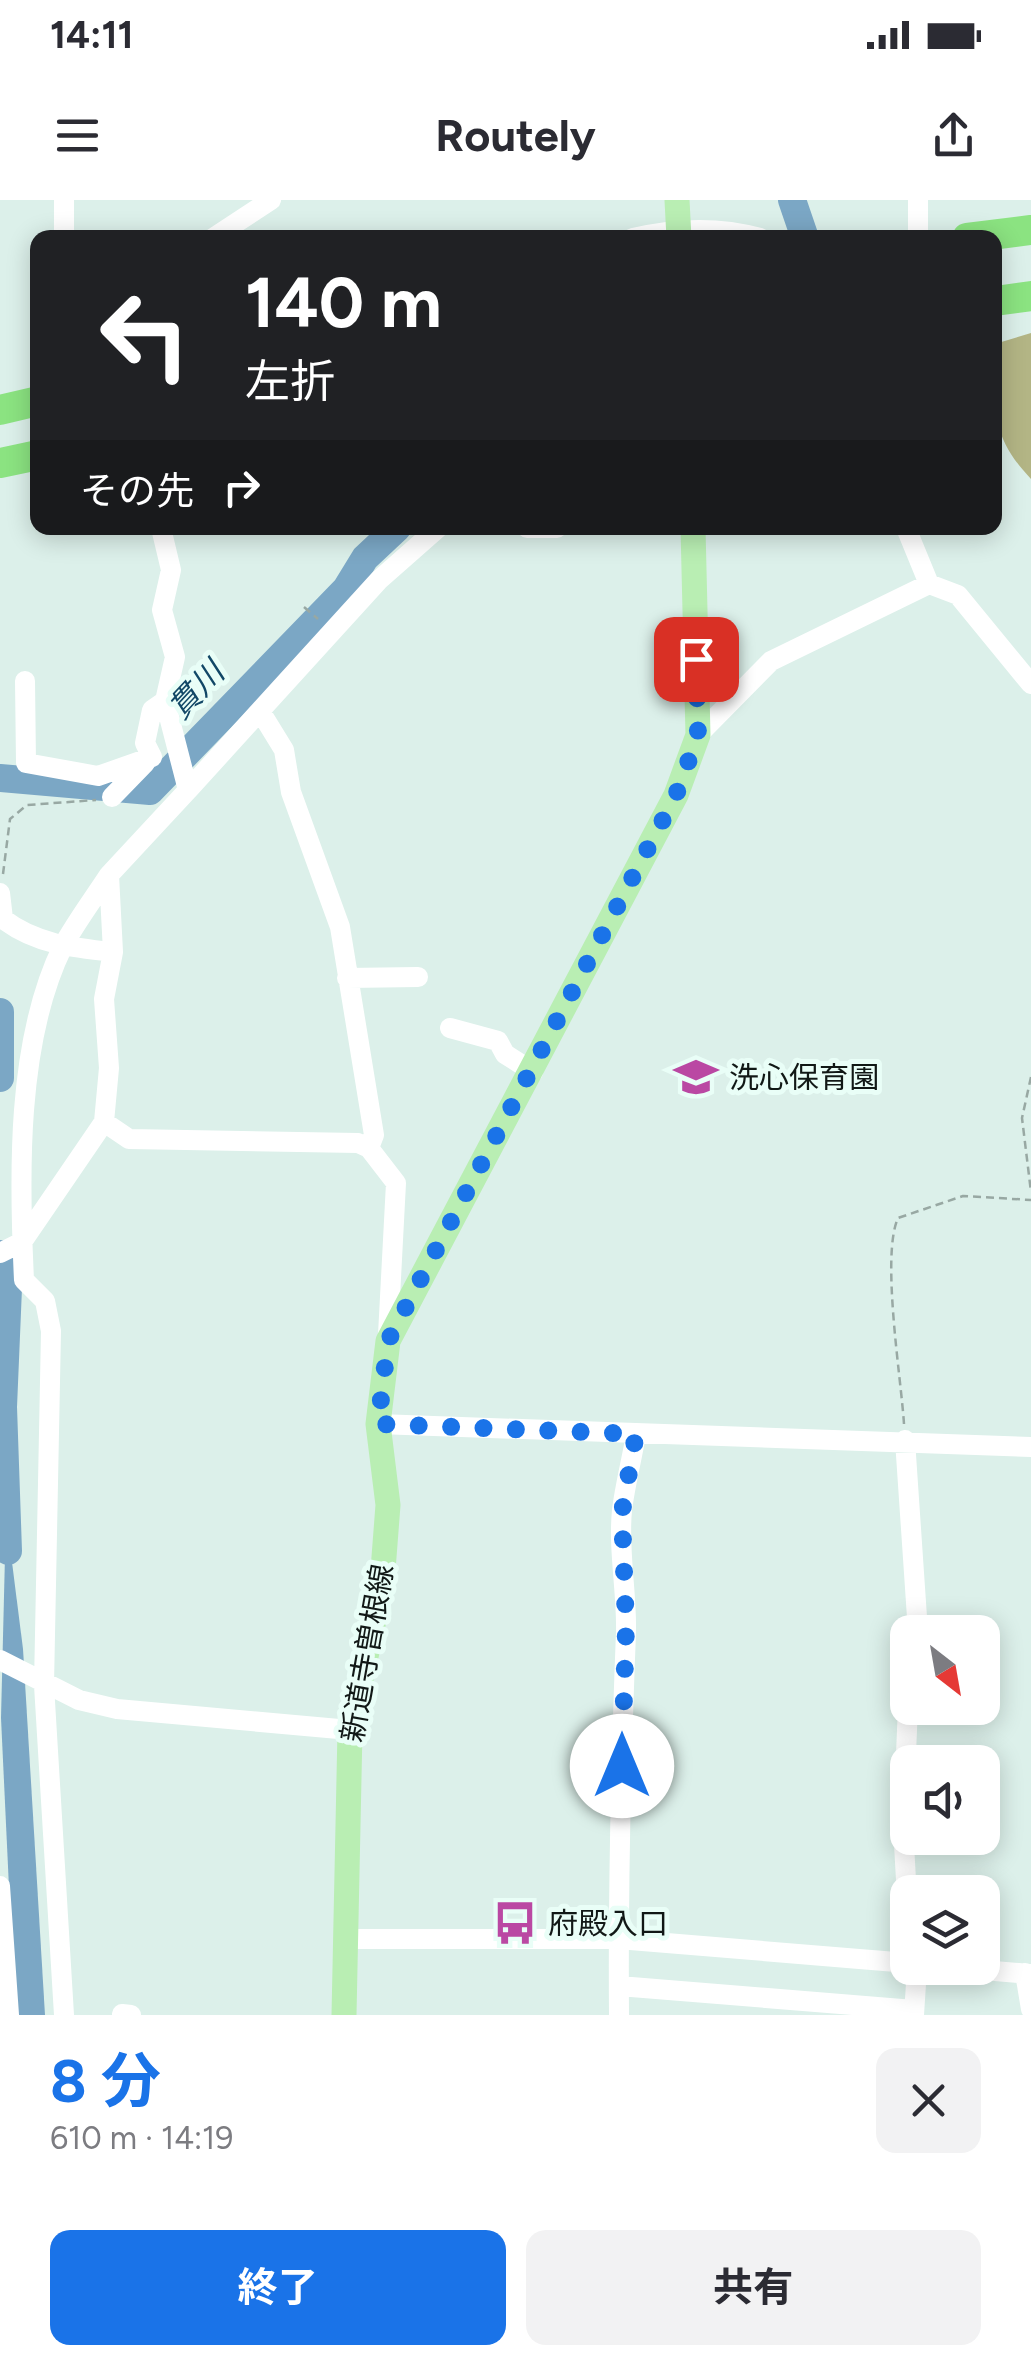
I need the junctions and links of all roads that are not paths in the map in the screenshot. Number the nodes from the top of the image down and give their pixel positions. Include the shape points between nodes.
1 (64, 200) edge
2 (271, 200) edge
3 (677, 200) edge
4 (918, 200) edge
5 (64, 230) edge
6 (225, 230) edge
7 (678, 230) edge
8 (918, 230) edge
9 (1031, 230) edge
10 (1002, 234) edge
11 (1031, 296) edge
12 (1002, 300) edge
13 (30, 402) edge
14 (0, 410) edge
15 (30, 457) edge
16 (0, 464) edge
17 (167, 535) edge
18 (430, 535) edge
19 (692, 535) edge
20 (909, 535) edge
21 (929, 584) junction
22 (25, 681) dead end
23 (1031, 684) edge
24 (165, 701) junction
25 (260, 712) junction
26 (172, 735) junction
27 (698, 735) junction
28 (152, 757) junction
29 (188, 784) junction
30 (112, 797) road end
31 (110, 875) junction
32 (1, 893) edge
33 (60, 946) junction
34 (113, 952) junction
35 (418, 976) dead end
36 (347, 978) junction
37 (450, 1028) dead end
38 (533, 1072) junction
39 (104, 1122) junction
40 (369, 1148) junction
41 (12, 1247) edge
42 (388, 1341) junction
43 (378, 1424) junction
44 (636, 1434) junction
45 (905, 1440) junction
46 (1031, 1447) edge
47 (917, 1615) edge
48 (0, 1660) edge
49 (44, 1685) junction
50 (907, 1725) edge
51 (350, 1730) junction
52 (906, 1875) edge
53 (0, 1886) edge
54 (346, 1939) junction
55 (618, 1939) junction
56 (2, 1952) edge
57 (890, 1961) edge
58 (1000, 1972) edge
59 (1028, 1974) edge
60 (916, 1985) edge
61 (619, 1986) junction
62 (1031, 2008) edge
63 (914, 2012) edge
64 (122, 2014) edge
65 (9, 2015) edge
66 (64, 2015) edge
67 (131, 2015) edge
68 (344, 2015) edge
69 (619, 2015) edge

1 - 5 street
2 - 6 street
3 - 7 main road
4 - 8 street
9 - 10 highway
11 - 12 highway
13 - 14 highway
15 - 16 highway
17 - 24 street via 171,570 162,610 174,657
18 - 25 street via 379,580
19 - 27 main road, 新道寺曽根線
20 - 21 street
21 - 23 street via 958,595
21 - 27 street via 771,661
22 - 28 street via 26,763 98,776
24 - 26 street
24 - 28 street via 152,710 145,744
25 - 29 street
25 - 36 street via 284,750 291,792 340,927
26 - 28 street
26 - 29 street
27 - 38 main road, 新道寺曽根線 via 676,795
28 - 30 street
29 - 31 street
31 - 33 street
31 - 34 street
32 - 33 street via 3,919
33 - 34 street
33 - 41 street via 30,1043
34 - 39 street via 104,1000
35 - 36 street
36 - 40 street via 374,1134
37 - 38 street via 498,1041 505,1054
38 - 42 main road, 新道寺曽根線
39 - 40 street via 129,1139 358,1142
39 - 41 street
40 - 42 street via 396,1183
41 - 49 street via 24,1280 45,1301 51,1331
42 - 43 main road, 新道寺曽根線
43 - 44 street
43 - 51 main road, 新道寺曽根線 via 388,1505 382,1583
44 - 45 street
44 - 55 street via 622,1512 626,1627
45 - 46 street
45 - 47 street
48 - 49 street
49 - 51 street via 117,1709
49 - 66 street
50 - 52 street
51 - 54 main road, 新道寺曽根線
53 - 56 street
54 - 55 street
54 - 68 main road, 新道寺曽根線
55 - 57 street
55 - 61 street
56 - 65 street
58 - 59 street
59 - 62 street
60 - 63 street
61 - 63 street
61 - 69 street
64 - 67 street

